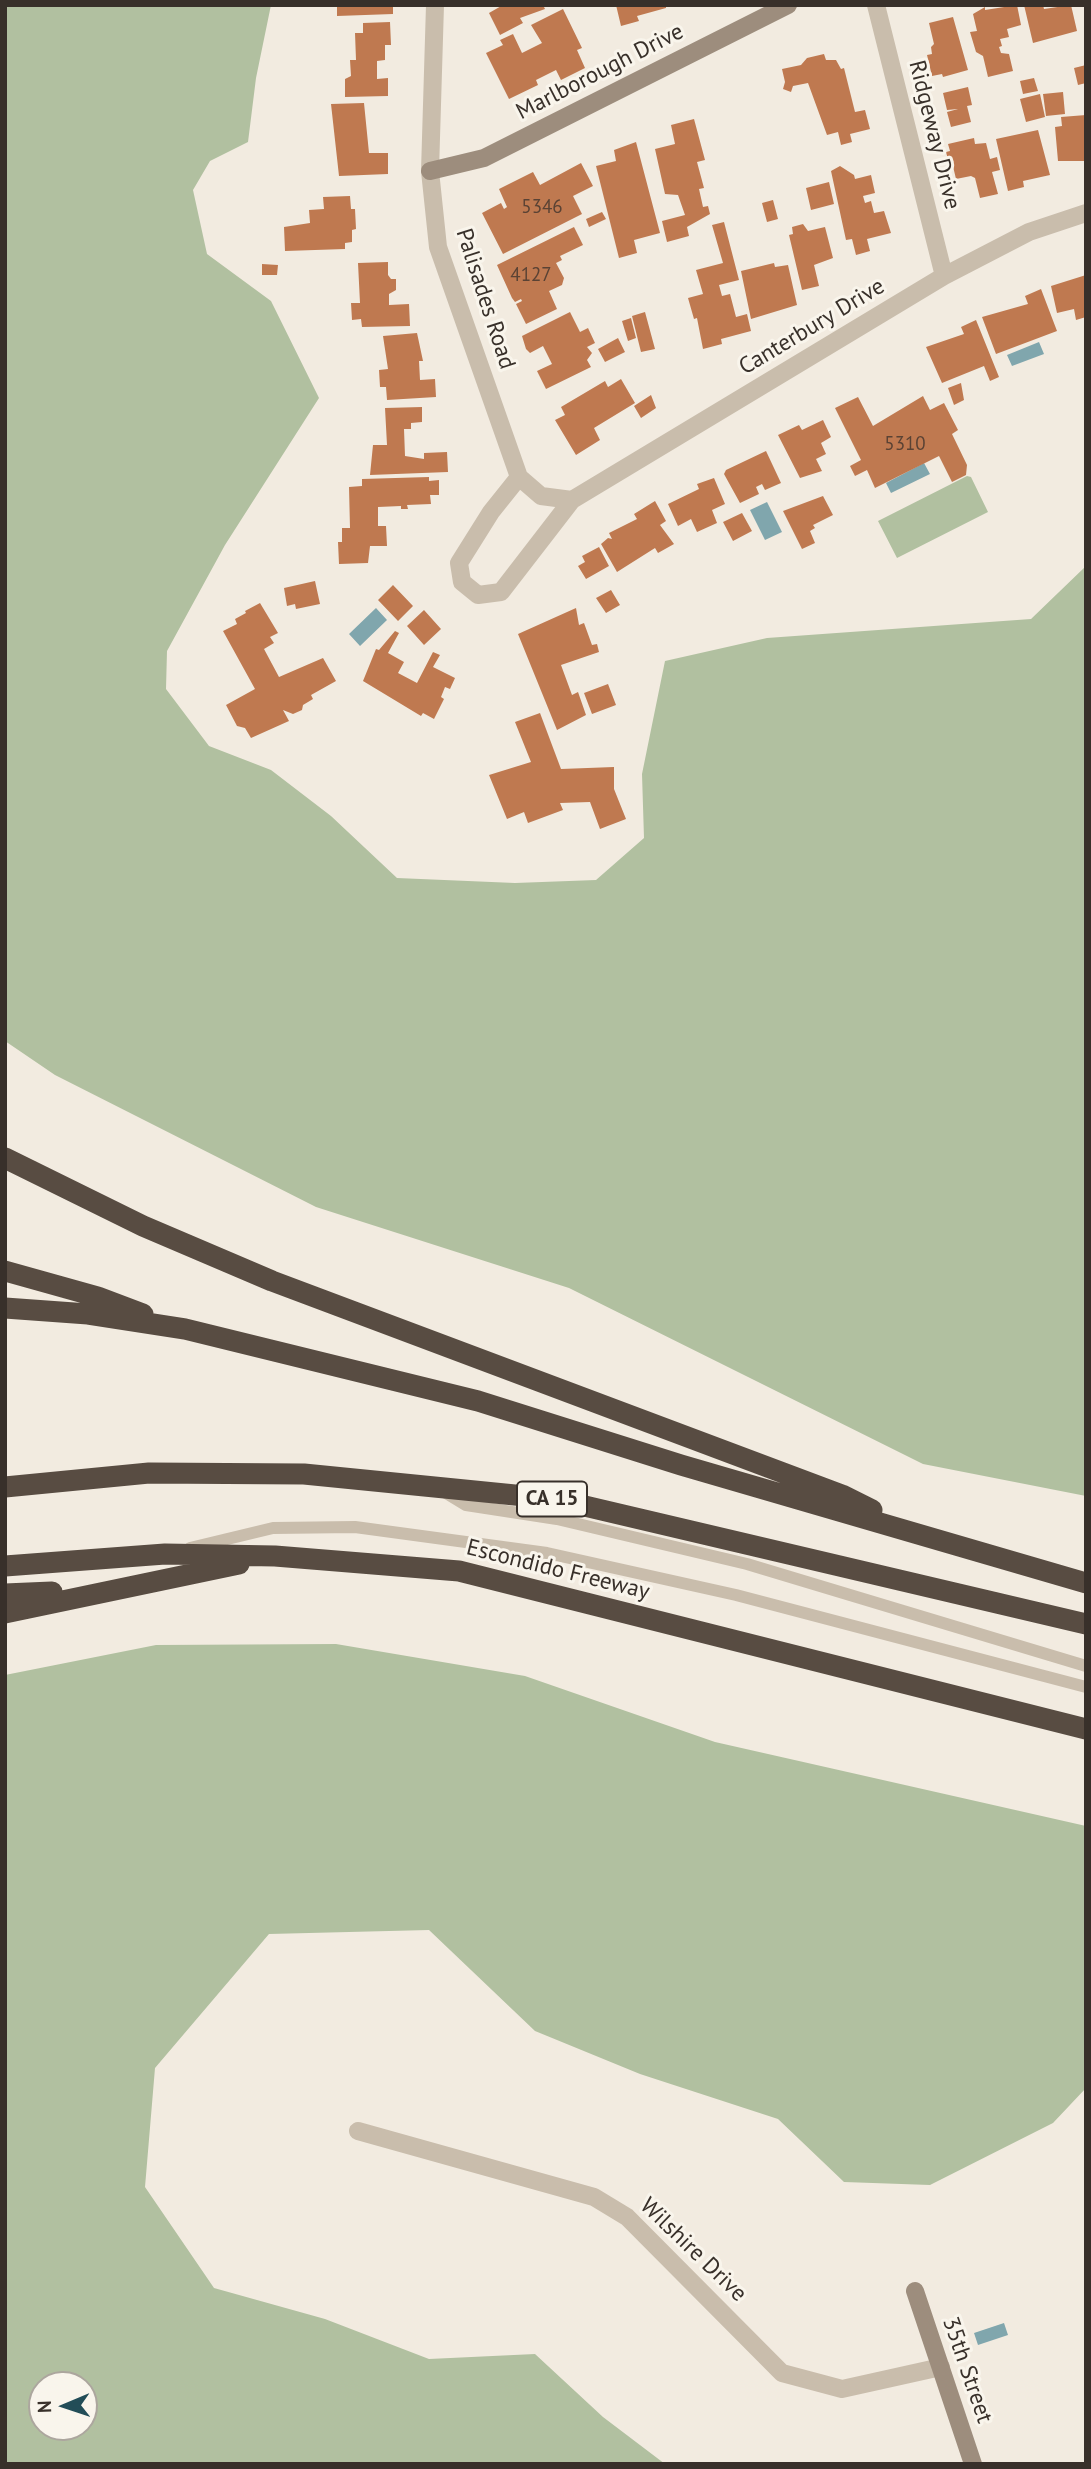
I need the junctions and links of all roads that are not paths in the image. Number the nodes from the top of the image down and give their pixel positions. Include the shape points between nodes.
1 (435, 5) edge
2 (788, 5) edge
3 (876, 5) edge
4 (430, 171) junction
5 (1086, 213) edge
6 (944, 276) junction
7 (519, 477) junction
8 (572, 499) junction
9 (5, 1158) edge
10 (5, 1271) edge
11 (5, 1308) edge
12 (185, 1329) junction
13 (431, 1485) junction
14 (5, 1487) edge
15 (918, 1532) junction
16 (165, 1554) junction
17 (275, 1556) junction
18 (5, 1566) edge
19 (1086, 1583) edge
20 (119, 1590) junction
21 (5, 1594) edge
22 (5, 1613) edge
23 (1086, 1625) edge
24 (1086, 1666) edge
25 (1086, 1687) edge
26 (1086, 1729) edge
27 (358, 2131) dead end
28 (915, 2291) dead end
29 (941, 2367) junction
30 (973, 2464) edge

1 - 4 street, Palisades Road
2 - 4 street, Marlborough Drive via 484,158
3 - 6 street, Ridgeway Drive
4 - 7 street, Palisades Road via 438,247
5 - 6 street, Canterbury Drive via 1029,232
6 - 8 street, Canterbury Drive
7 - 8 street via 541,496
7 - 8 street via 459,563 461,582 478,594 501,592
9 - 15 highway via 143,1226 272,1281 842,1495
10 - 12 highway
11 - 12 highway via 88,1314
12 - 15 highway via 478,1401
13 - 14 highway, CA 15 via 304,1474 149,1473
13 - 23 highway, CA 15 via 555,1499
13 - 24 lane via 466,1505 557,1519 747,1564
15 - 19 highway
16 - 17 highway, Escondido Freeway
16 - 18 highway, Escondido Freeway
16 - 25 lane via 273,1528 355,1527 453,1539 547,1553 736,1595
17 - 20 highway
17 - 26 highway, Escondido Freeway via 459,1571
20 - 21 highway
20 - 22 highway
27 - 29 street, Wilshire Drive via 594,2197 627,2217 782,2373 842,2389
28 - 29 street, 35th Street
29 - 30 street, 35th Street

